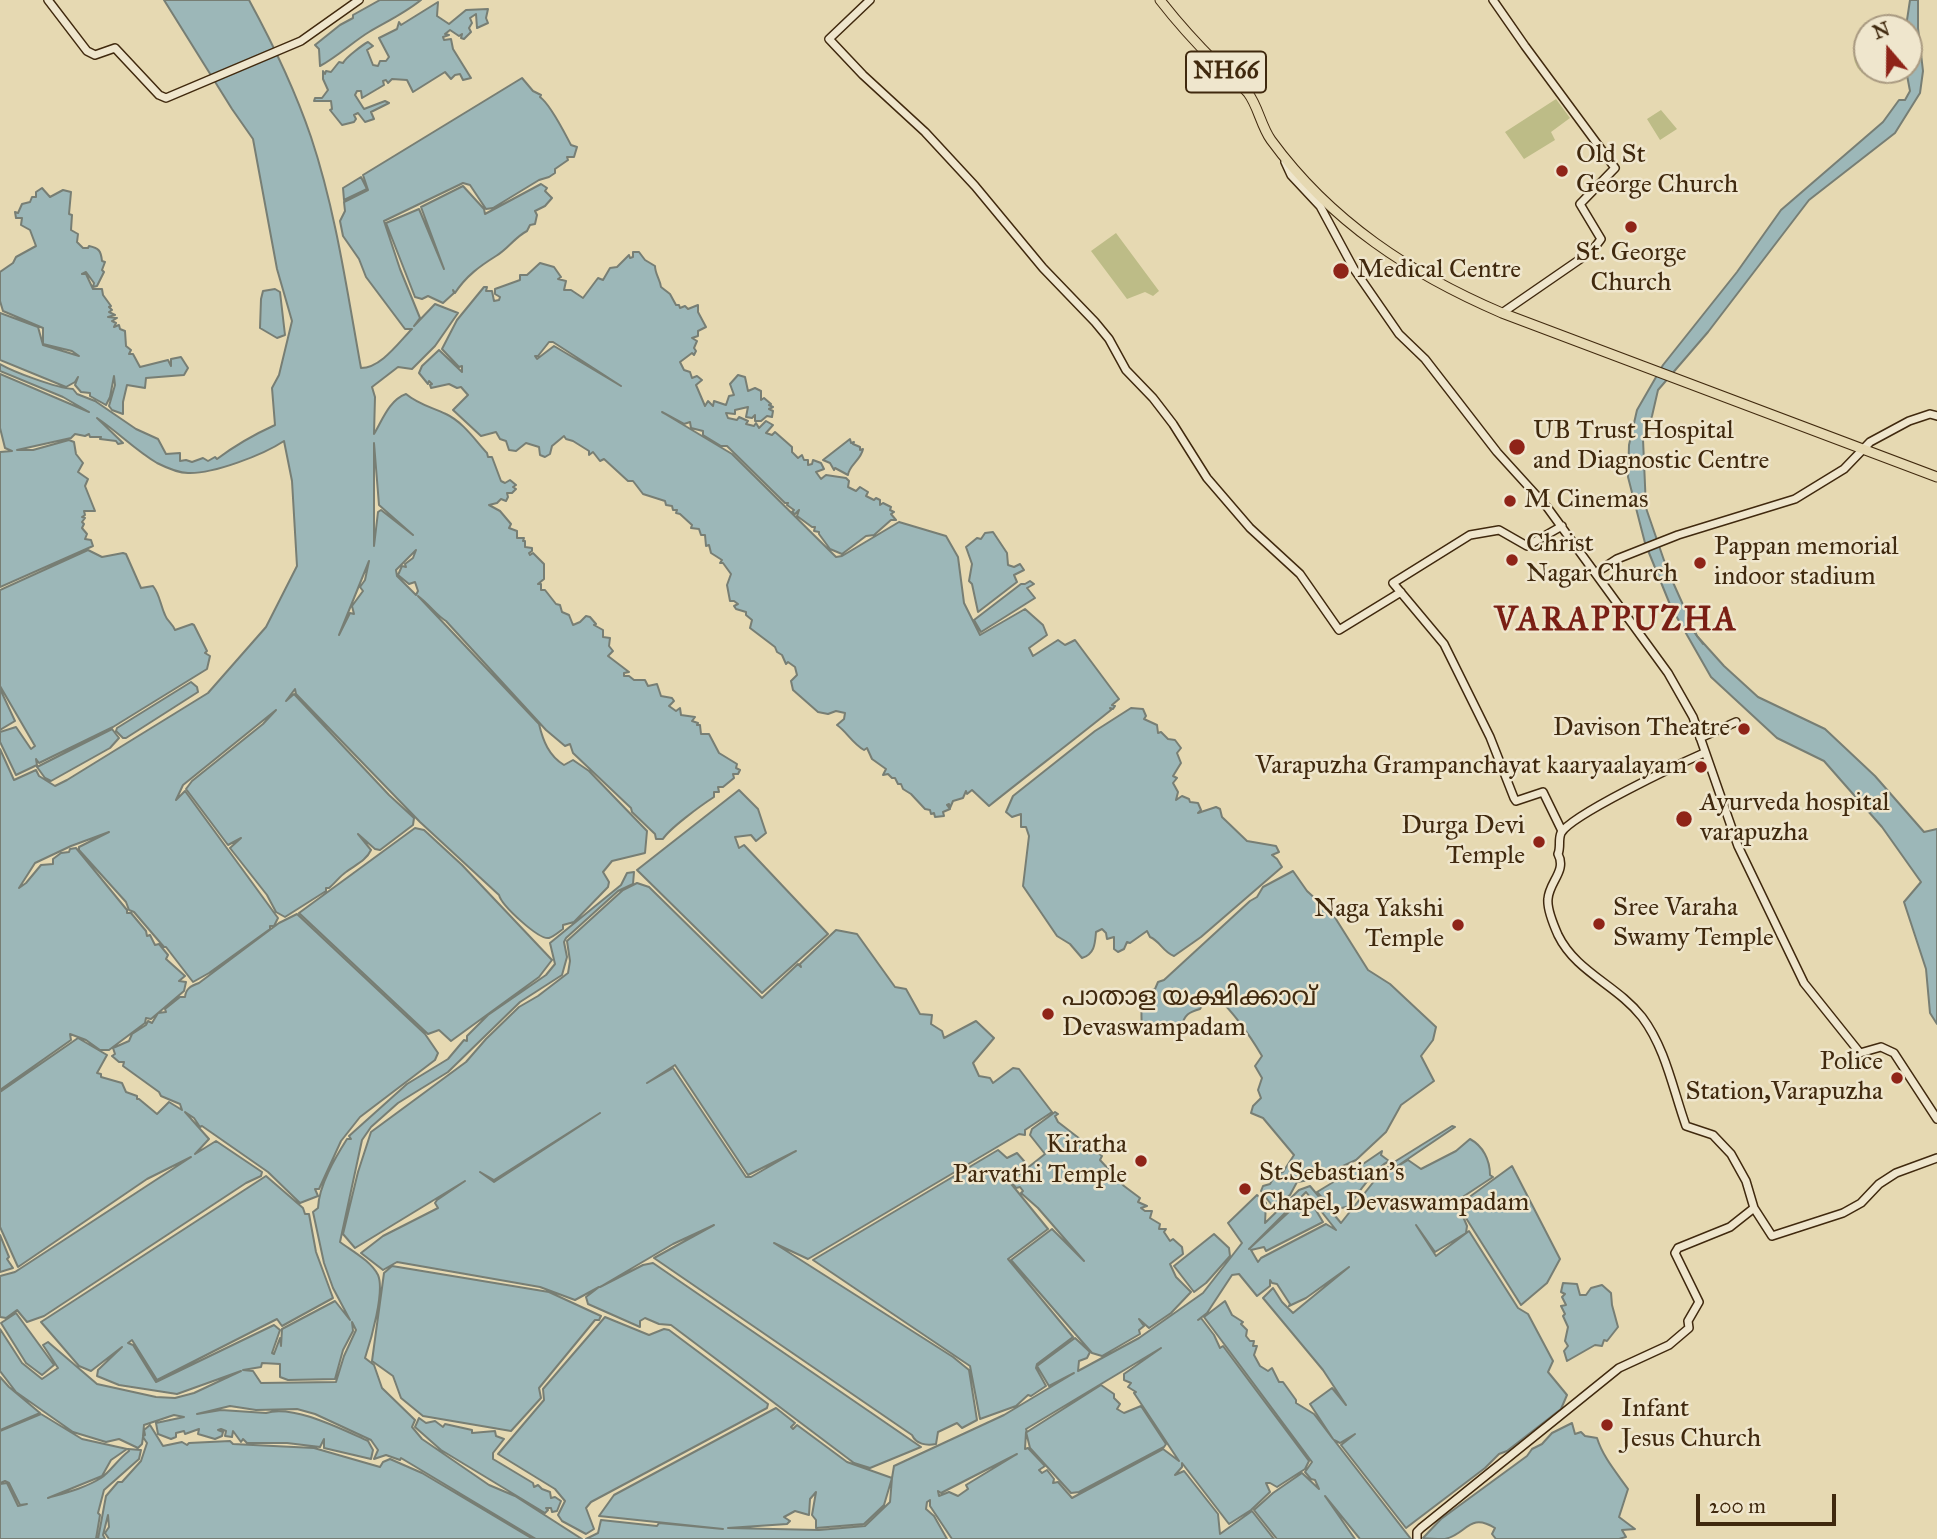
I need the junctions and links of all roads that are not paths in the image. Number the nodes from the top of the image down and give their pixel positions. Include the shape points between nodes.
1 (48, 0) edge
2 (359, 0) edge
3 (870, 0) edge
4 (1160, 0) edge
5 (1493, 0) edge
6 (1280, 152) junction
7 (1502, 313) junction
8 (1937, 416) edge
9 (1863, 450) junction
10 (1937, 479) edge
11 (1562, 526) junction
12 (1597, 572) junction
13 (1401, 592) junction
14 (1736, 722) dead end
15 (1700, 738) junction
16 (1704, 753) junction
17 (1562, 831) junction
18 (1937, 1119) edge
19 (1937, 1158) edge
20 (1754, 1208) junction
21 (1417, 1539) edge

1 - 2 street via 87,51 95,55 115,48 166,98 301,41
3 - 13 street via 829,39 925,132 1095,322 1207,478 1250,528 1300,574 1339,630
4 - 6 highway, NH66 via 1249,94
5 - 7 street via 1615,167 1580,204 1601,239 1592,251
6 - 7 highway, NH66 via 1378,246 1432,280
6 - 11 street via 1291,174 1320,206 1354,269 1399,334
7 - 9 highway, NH66
8 - 9 street via 1909,421
9 - 10 highway, NH66
9 - 12 street via 1844,470 1795,499 1666,540
11 - 12 street
11 - 13 street via 1527,546 1499,530 1470,535 1393,583
12 - 15 street via 1668,673
13 - 17 street via 1444,643 1516,801 1543,792
14 - 15 street
15 - 16 street
16 - 17 street via 1585,813
16 - 18 street via 1738,846 1804,982 1860,1053 1881,1047 1894,1053
17 - 20 street via 1558,854 1562,868 1547,901 1557,933 1581,966 1613,987 1642,1018 1667,1064 1686,1126 1713,1135 1724,1145 1746,1181
19 - 20 street via 1896,1173 1843,1213 1772,1236
20 - 21 street via 1730,1227 1675,1253 1699,1302 1689,1328 1669,1345 1619,1368 1420,1528

